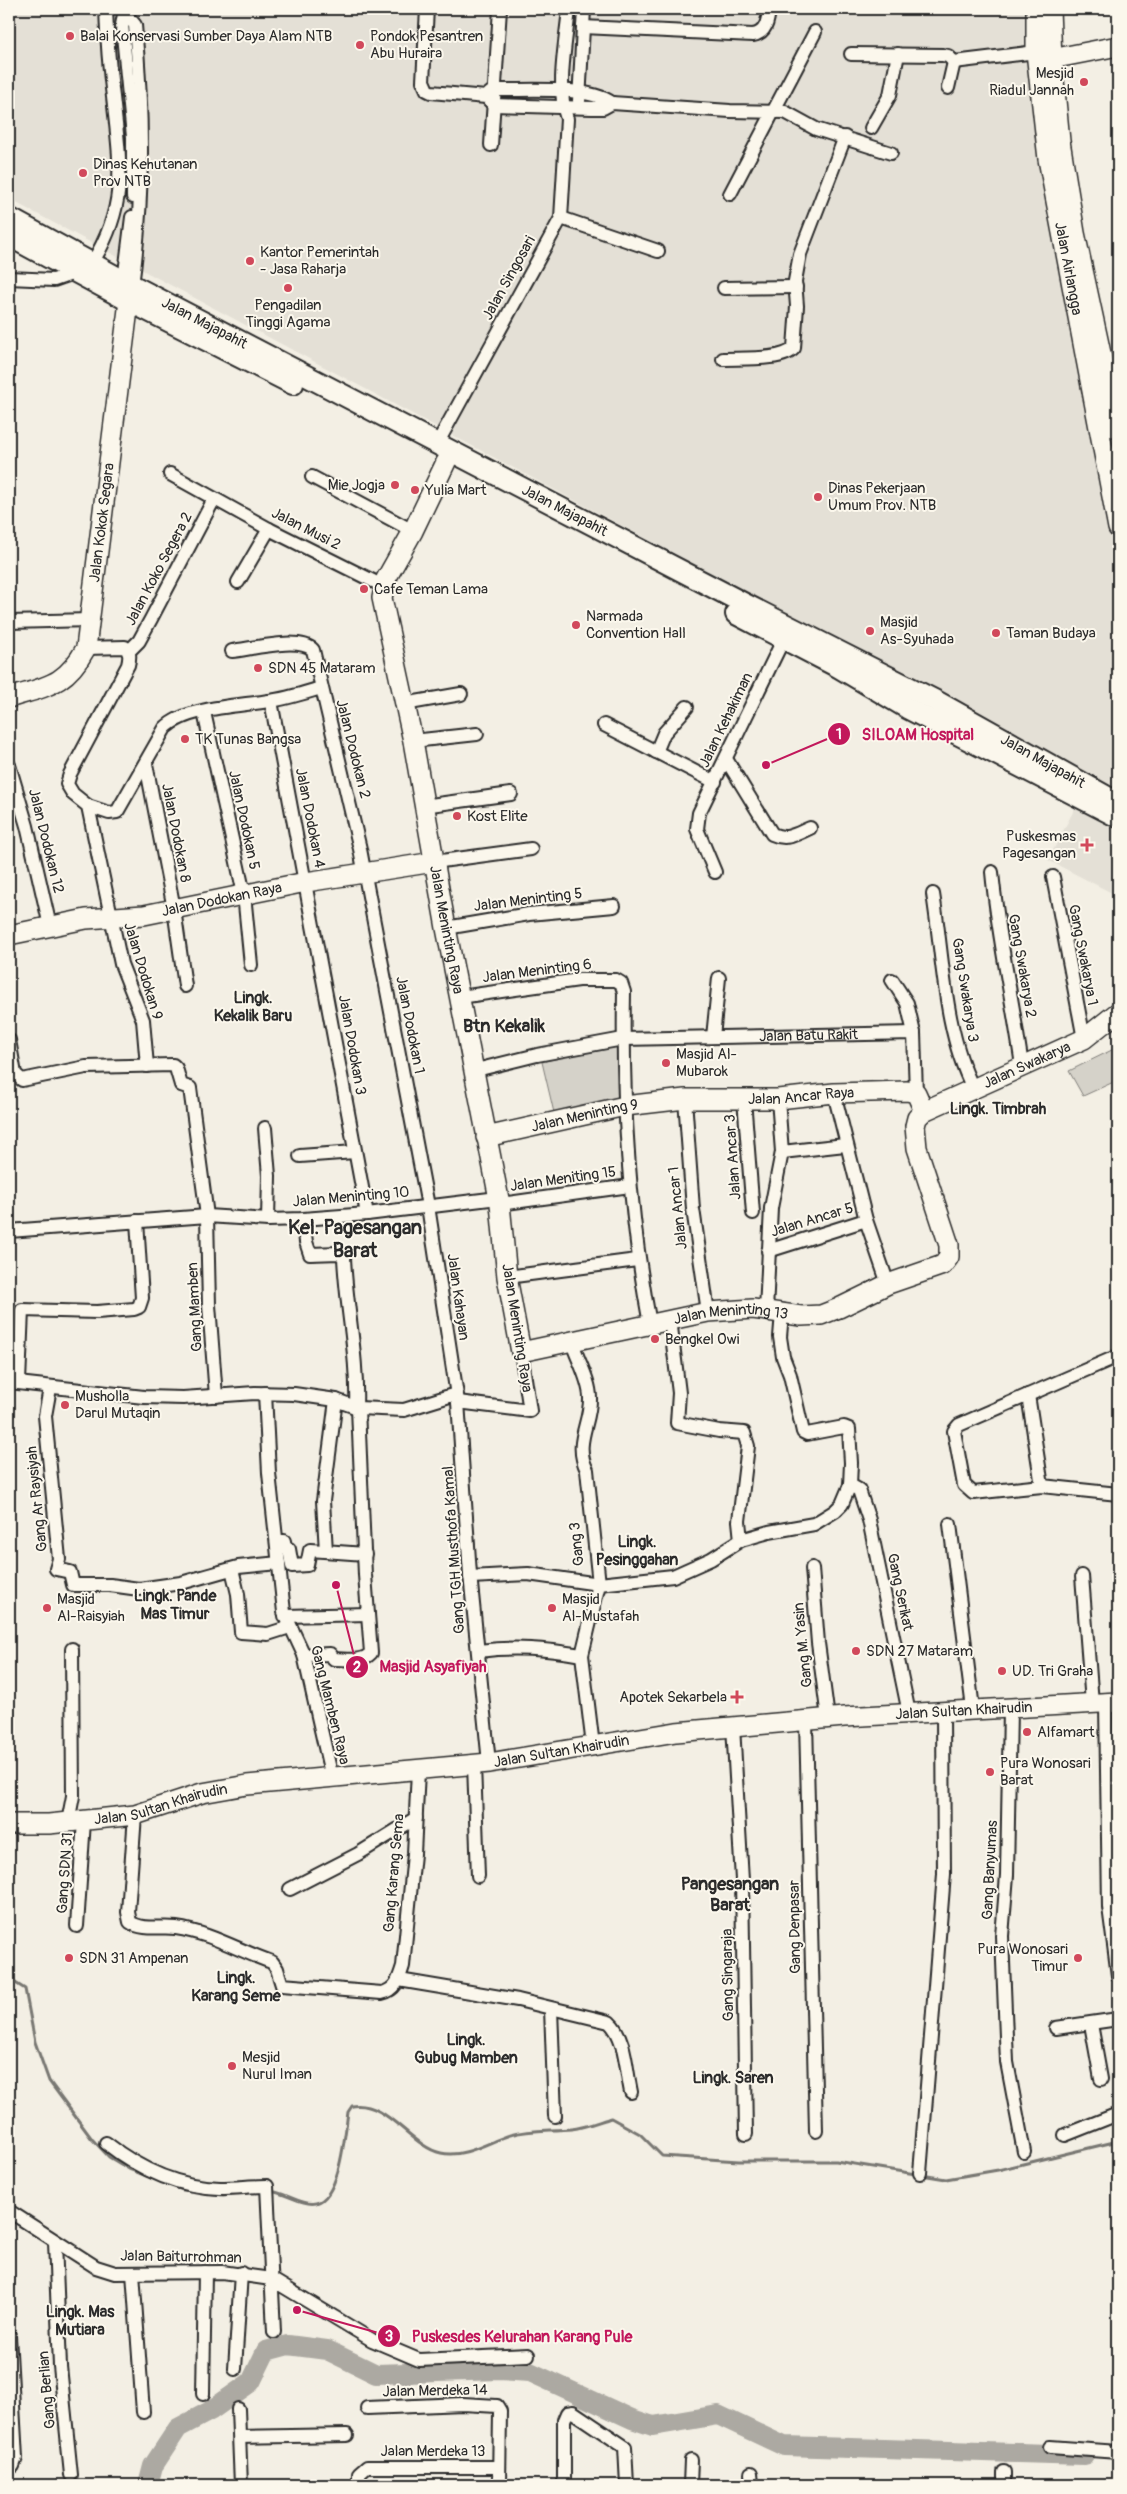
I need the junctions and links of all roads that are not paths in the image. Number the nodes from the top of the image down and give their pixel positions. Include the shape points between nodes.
1 (106, 9) edge
2 (427, 9) edge
3 (500, 9) edge
4 (569, 9) edge
5 (584, 9) edge
6 (769, 9) edge
7 (1036, 9) edge
8 (1050, 9) edge
9 (125, 11) edge
10 (582, 27) junction
11 (815, 32) dead end
12 (1118, 46) edge
13 (851, 54) dead end
14 (898, 54) junction
15 (1042, 58) junction
16 (954, 62) junction
17 (948, 88) dead end
18 (563, 92) junction
19 (580, 93) junction
20 (491, 97) junction
21 (612, 103) junction
22 (562, 106) junction
23 (578, 108) junction
24 (773, 111) junction
25 (567, 119) junction
26 (870, 128) dead end
27 (845, 137) junction
28 (491, 145) dead end
29 (891, 153) dead end
30 (730, 194) dead end
31 (9, 218) edge
32 (561, 218) junction
33 (9, 236) edge
34 (1071, 248) junction
35 (658, 251) dead end
36 (85, 268) junction
37 (9, 278) edge
38 (796, 286) junction
39 (724, 288) dead end
40 (128, 289) junction
41 (723, 359) dead end
42 (372, 417) junction
43 (437, 444) junction
44 (1118, 457) edge
45 (446, 462) junction
46 (170, 474) dead end
47 (312, 477) dead end
48 (214, 499) junction
49 (1118, 528) edge
50 (269, 529) junction
51 (413, 531) junction
52 (238, 582) dead end
53 (383, 586) junction
54 (720, 599) junction
55 (748, 613) junction
56 (90, 620) junction
57 (9, 622) edge
58 (783, 640) junction
59 (86, 648) junction
60 (232, 651) dead end
61 (129, 654) junction
62 (321, 688) junction
63 (461, 694) dead end
64 (9, 698) edge
65 (271, 701) junction
66 (404, 704) junction
67 (687, 707) dead end
68 (204, 712) junction
69 (604, 725) dead end
70 (477, 734) dead end
71 (413, 741) junction
72 (656, 752) junction
73 (726, 759) junction
74 (146, 764) junction
75 (9, 765) edge
76 (714, 782) junction
77 (511, 794) dead end
78 (1118, 804) edge
79 (88, 806) junction
80 (423, 806) junction
81 (1118, 818) edge
82 (810, 828) dead end
83 (360, 849) joint
84 (531, 849) dead end
85 (434, 862) junction
86 (715, 872) dead end
87 (992, 872) dead end
88 (364, 873) junction
89 (1052, 877) dead end
90 (306, 882) junction
91 (244, 894) junction
92 (933, 894) dead end
93 (614, 906) dead end
94 (174, 908) junction
95 (110, 916) junction
96 (50, 926) junction
97 (446, 928) junction
98 (9, 935) edge
99 (252, 964) dead end
100 (719, 978) dead end
101 (892, 980) dead end
102 (185, 986) dead end
103 (460, 997) junction
104 (1118, 1012) edge
105 (914, 1033) junction
106 (713, 1037) junction
107 (623, 1039) junction
108 (1084, 1039) junction
109 (9, 1040) edge
110 (147, 1066) junction
111 (1022, 1066) junction
112 (472, 1071) junction
113 (973, 1088) junction
114 (834, 1093) junction
115 (916, 1093) junction
116 (685, 1099) junction
117 (744, 1099) junction
118 (778, 1099) junction
119 (625, 1106) junction
120 (924, 1111) junction
121 (265, 1128) dead end
122 (486, 1137) junction
123 (845, 1145) junction
124 (355, 1152) junction
125 (782, 1152) junction
126 (300, 1156) dead end
127 (630, 1186) junction
128 (499, 1201) junction
129 (428, 1206) junction
130 (367, 1214) junction
131 (753, 1214) dead end
132 (207, 1216) junction
133 (303, 1219) junction
134 (268, 1220) junction
135 (866, 1220) junction
136 (137, 1221) junction
137 (9, 1231) edge
138 (768, 1251) junction
139 (637, 1260) junction
140 (507, 1276) junction
141 (888, 1284) junction
142 (708, 1312) junction
143 (774, 1312) junction
144 (670, 1319) junction
145 (650, 1324) junction
146 (14, 1337) edge
147 (572, 1342) junction
148 (521, 1352) junction
149 (1118, 1356) edge
150 (14, 1382) edge
151 (50, 1388) junction
152 (265, 1393) junction
153 (1028, 1395) junction
154 (216, 1396) junction
155 (457, 1398) junction
156 (336, 1400) junction
157 (357, 1407) junction
158 (850, 1485) junction
159 (1042, 1486) junction
160 (1118, 1494) edge
161 (950, 1524) dead end
162 (741, 1540) junction
163 (277, 1544) junction
164 (326, 1551) junction
165 (365, 1554) junction
166 (278, 1563) junction
167 (812, 1568) dead end
168 (232, 1569) junction
169 (1082, 1576) dead end
170 (470, 1577) junction
171 (599, 1584) junction
172 (368, 1614) junction
173 (287, 1618) junction
174 (72, 1649) dead end
175 (478, 1650) junction
176 (304, 1655) junction
177 (582, 1655) junction
178 (1105, 1702) edge
179 (973, 1709) junction
180 (1010, 1709) junction
181 (943, 1711) junction
182 (909, 1713) junction
183 (828, 1718) junction
184 (806, 1721) junction
185 (733, 1726) junction
186 (593, 1746) junction
187 (482, 1763) junction
188 (418, 1770) junction
189 (332, 1778) junction
190 (135, 1815) junction
191 (416, 1818) junction
192 (76, 1821) junction
193 (9, 1824) edge
194 (478, 1876) dead end
195 (290, 1889) dead end
196 (77, 1926) dead end
197 (1116, 1934) edge
198 (1118, 1976) edge
199 (399, 1980) junction
200 (551, 2009) junction
201 (1118, 2018) edge
202 (1091, 2024) junction
203 (1056, 2028) dead end
204 (1101, 2078) dead end
205 (631, 2092) dead end
206 (1118, 2114) edge
207 (555, 2116) dead end
208 (816, 2131) dead end
209 (746, 2134) dead end
210 (1065, 2135) dead end
211 (106, 2143) dead end
212 (1024, 2152) dead end
213 (920, 2173) dead end
214 (9, 2211) edge
215 (55, 2242) junction
216 (205, 2272) junction
217 (133, 2273) junction
218 (241, 2274) junction
219 (271, 2279) junction
220 (274, 2332) dead end
221 (9, 2335) edge
222 (528, 2355) dead end
223 (235, 2369) dead end
224 (204, 2394) dead end
225 (367, 2408) dead end
226 (238, 2409) dead end
227 (143, 2412) dead end
228 (347, 2435) dead end
229 (240, 2437) junction
230 (1050, 2447) dead end
231 (1118, 2452) edge
232 (691, 2460) dead end
233 (9, 2467) edge
234 (498, 2467) junction
235 (71, 2475) dead end
236 (242, 2485) edge
237 (359, 2485) edge
238 (499, 2485) edge
239 (564, 2485) edge
240 (627, 2485) edge
241 (690, 2485) edge

1 - 36 street via 108,58 121,171 119,193 108,231
2 - 20 street via 424,81 427,90
3 - 20 street
4 - 18 street
5 - 10 street
6 - 10 street via 766,26 753,35
7 - 15 street, Jalan Airlangga
8 - 15 street, Jalan Airlangga
9 - 40 street via 122,25 133,137
10 - 19 street
11 - 24 street
12 - 15 street
13 - 14 street
14 - 16 street via 943,55
14 - 26 street via 890,95
15 - 16 street
15 - 34 street, Jalan Airlangga via 1060,141
16 - 17 street
18 - 19 street
18 - 20 street
18 - 22 street
19 - 21 street via 601,95
19 - 23 street
20 - 22 street
20 - 28 street
21 - 23 street via 603,108
21 - 24 street
22 - 23 street
22 - 25 street
23 - 25 street
24 - 27 street via 785,112 816,129
24 - 30 street
25 - 32 street
27 - 29 street
27 - 38 street via 803,241
31 - 36 main road, Jalan Majapahit
32 - 35 street
32 - 43 street, Jalan Singosari
33 - 36 main road, Jalan Majapahit
34 - 44 street, Jalan Airlangga via 1102,358
34 - 49 street, Jalan Airlangga
36 - 37 street via 54,280
36 - 40 main road, Jalan Majapahit
38 - 39 street
38 - 41 street via 792,351 779,356
40 - 42 main road, Jalan Majapahit
40 - 56 street, Jalan Kokok Segara
42 - 43 main road, Jalan Majapahit
42 - 45 main road, Jalan Majapahit
43 - 54 main road, Jalan Majapahit
45 - 51 street
45 - 54 main road, Jalan Majapahit
46 - 48 street, Jalan Musi 2
47 - 51 street
48 - 50 street, Jalan Musi 2
48 - 61 street, Jalan Koko Segera 2 via 139,641
50 - 52 street
50 - 53 street, Jalan Musi 2
51 - 53 street
53 - 66 street, Jalan Meninting Raya via 384,615
54 - 55 main road, Jalan Majapahit
55 - 58 main road, Jalan Majapahit
55 - 78 main road, Jalan Majapahit via 936,701
56 - 57 street
56 - 59 street, Jalan Kokok Segara
58 - 73 street, Jalan Kehakiman
58 - 81 main road, Jalan Majapahit
59 - 61 street via 125,647
59 - 64 street, Jalan Kokok Segara via 62,679
60 - 62 street, Jalan Dodokan 2 via 292,643 308,646 313,650
61 - 79 street, Jalan Koko Segera 2 via 107,706 70,774 68,789
62 - 65 street
62 - 83 street, Jalan Dodokan 2
63 - 66 street
65 - 68 street
65 - 90 street, Jalan Dodokan 4
66 - 71 street, Jalan Meninting Raya
67 - 72 street via 664,733
68 - 74 street via 170,723
68 - 91 street, Jalan Dodokan 5
69 - 72 street
70 - 71 street
71 - 80 street, Jalan Meninting Raya
72 - 76 street
73 - 76 street, Jalan Kehakiman
73 - 82 street via 772,834 784,838
74 - 79 street via 118,812 109,813
74 - 94 street, Jalan Dodokan 8
75 - 96 street, Jalan Dodokan 12
76 - 86 street, Jalan Kehakiman via 699,813 697,829
77 - 80 street
79 - 95 street, Jalan Dodokan 9
80 - 85 street, Jalan Meninting Raya
83 - 88 street, Jalan Dodokan 1
84 - 85 street
85 - 88 street, Jalan Dodokan Raya
85 - 97 street, Jalan Meninting Raya
87 - 111 street, Gang Swakarya 2
88 - 90 street, Jalan Dodokan Raya
88 - 129 street, Jalan Dodokan 1
89 - 108 street, Gang Swakarya 1
90 - 91 street, Jalan Dodokan Raya
90 - 124 street, Jalan Dodokan 3
91 - 94 street, Jalan Dodokan Raya
91 - 99 street, Jalan Dodokan 5
92 - 113 street, Gang Swakarya 3 via 957,1047
93 - 97 street, Jalan Meninting 5 via 529,914
94 - 95 street, Jalan Dodokan Raya
94 - 102 street, Jalan Dodokan 8
95 - 96 street, Jalan Dodokan Raya
95 - 110 street, Jalan Dodokan 9 via 120,964 143,1020
96 - 98 street, Jalan Dodokan Raya
97 - 103 street, Jalan Meninting Raya
100 - 106 street
101 - 105 street via 907,1003
103 - 107 street, Jalan Meninting 6 via 579,980 616,980 624,992
103 - 112 street, Jalan Meninting Raya
104 - 108 street, Jalan Swakarya
105 - 106 street, Jalan Batu Rakit
105 - 115 street
106 - 107 street, Jalan Batu Rakit
107 - 112 street, Jalan Batu Rakit
107 - 119 street
108 - 111 street, Jalan Swakarya
109 - 110 street via 15,1074 22,1080 86,1067
110 - 132 street, Gang Mamben via 174,1065 180,1084 190,1088
111 - 113 street, Jalan Swakarya
112 - 122 street, Jalan Meninting Raya
113 - 120 street, Jalan Swakarya
114 - 115 street, Jalan Ancar Raya
114 - 118 street, Jalan Ancar Raya
114 - 123 street, Jalan Ancar 5
115 - 120 street
116 - 117 street, Jalan Ancar Raya
116 - 119 street, Jalan Meninting 9
116 - 142 street, Jalan Ancar 1 via 693,1209
117 - 118 street, Jalan Ancar Raya
117 - 131 street, Jalan Ancar 3
118 - 125 street
119 - 122 street, Jalan Meninting 9
119 - 127 street
120 - 141 street, Jalan Meninting 13 via 915,1126 917,1148 949,1245 949,1257 947,1262 936,1268
121 - 134 street
122 - 128 street, Jalan Meninting Raya
123 - 125 street
123 - 135 street, Jalan Ancar 5
124 - 126 street
124 - 130 street, Jalan Dodokan 3
125 - 138 street via 771,1208
127 - 128 street, Jalan Meniting 15
127 - 139 street
128 - 129 street, Jalan Meninting 10
128 - 140 street, Jalan Meninting Raya
129 - 130 street, Jalan Meninting 10
129 - 155 street, Jalan Kahayan
130 - 133 street, Jalan Meninting 10
132 - 134 street, Jalan Meninting 10
132 - 136 street, Jalan Meninting 10
132 - 154 street, Gang Mamben
133 - 134 street, Jalan Meninting 10
133 - 157 street via 310,1254 339,1253 344,1257
135 - 138 street, Jalan Ancar 5
135 - 141 street, Jalan Ancar 5
136 - 137 street, Jalan Meninting 10
136 - 146 street via 142,1298 139,1307 97,1312 25,1309 20,1314
138 - 143 street
139 - 140 street
139 - 145 street
140 - 148 street, Jalan Meninting Raya
141 - 143 street, Jalan Meninting 13 via 821,1315
142 - 143 street, Jalan Meninting 13 via 753,1309
142 - 144 street, Jalan Meninting 13
143 - 158 street via 803,1432 848,1429
144 - 145 street, Jalan Meninting 13
144 - 162 street via 679,1392 677,1423 746,1435 748,1446
145 - 147 street, Jalan Meninting 13
146 - 150 street
147 - 148 street, Jalan Meninting 13
147 - 171 street, Gang 3 via 590,1395 582,1437
148 - 155 street, Jalan Meninting Raya via 530,1411
149 - 153 street
150 - 151 street
151 - 154 street via 144,1397
151 - 168 street, Gang Ar Raysiyah via 45,1416 59,1559 56,1569 70,1572 72,1585 139,1588 181,1583
152 - 154 street
152 - 156 street
152 - 163 street, Gang Mamben Raya
153 - 159 street
153 - 159 street via 958,1425 954,1432 964,1485 968,1490
155 - 157 street via 404,1410
155 - 170 street, Gang TGH Musthofa Kamal
156 - 157 street
156 - 164 street via 323,1501
157 - 165 street
158 - 162 street via 842,1504 814,1524
158 - 182 street, Gang Serikat via 859,1490 867,1512
159 - 160 street
161 - 179 street
162 - 171 street via 711,1559 673,1576
163 - 164 street via 284,1541 292,1566 307,1565 310,1550
163 - 166 street, Gang Mamben Raya
164 - 165 street
165 - 172 street
166 - 168 street
166 - 173 street, Gang Mamben Raya
167 - 183 street, Gang M. Yasin
168 - 173 street via 241,1632 268,1634
169 - 178 street
170 - 171 street via 528,1574
170 - 175 street, Gang TGH Musthofa Kamal
171 - 177 street, Gang 3
172 - 173 street
172 - 176 street via 372,1652 367,1658 334,1659 330,1654
173 - 176 street, Gang Mamben Raya
174 - 192 street
175 - 177 street via 536,1648
175 - 187 street, Gang TGH Musthofa Kamal
176 - 189 street, Gang Mamben Raya
177 - 186 street, Gang 3
178 - 180 street, Jalan Sultan Khairudin
178 - 197 street via 1109,1908
179 - 180 street, Jalan Sultan Khairudin
179 - 181 street, Jalan Sultan Khairudin
180 - 212 street, Gang Banyumas via 1007,1875 1002,1936 1007,2062
181 - 182 street, Jalan Sultan Khairudin
181 - 213 street via 944,1874
182 - 183 street, Jalan Sultan Khairudin
183 - 184 street, Jalan Sultan Khairudin
184 - 185 street, Jalan Sultan Khairudin
184 - 208 street, Gang Denpasar
185 - 186 street, Jalan Sultan Khairudin
185 - 209 street, Gang Singaraja via 742,1880
186 - 187 street, Jalan Sultan Khairudin
187 - 188 street, Jalan Sultan Khairudin
187 - 194 street, Gang TGH Musthofa Kamal
188 - 189 street, Jalan Sultan Khairudin
188 - 191 street, Gang Karang Sema
189 - 190 street, Jalan Sultan Khairudin via 202,1793
190 - 192 street, Jalan Sultan Khairudin
190 - 199 street via 130,1922 138,1926 175,1928 211,1936 272,1962 282,1985 382,1993 392,1989
191 - 195 street via 358,1854
191 - 199 street, Gang Karang Sema via 411,1891
192 - 193 street, Jalan Sultan Khairudin
192 - 196 street, Gang SDN 31
197 - 198 street
199 - 200 street via 518,2000
200 - 205 street via 609,2022 616,2029
200 - 207 street
201 - 202 street
202 - 203 street
202 - 204 street
206 - 210 street
211 - 219 street via 141,2167 180,2182 221,2188 267,2186
214 - 215 street, Jalan Baiturrohman
215 - 217 street, Jalan Baiturrohman via 96,2267 115,2273
215 - 235 street, Gang Berlian via 60,2366
216 - 217 street, Jalan Baiturrohman
216 - 218 street, Jalan Baiturrohman
216 - 224 street
217 - 227 street
218 - 219 street, Jalan Baiturrohman
218 - 223 street
219 - 220 street
219 - 222 street, Jalan Baiturrohman via 372,2340 419,2360
221 - 233 street via 16,2458 13,2466
225 - 234 street, Jalan Merdeka 14 via 497,2406 500,2411
226 - 229 street
228 - 229 street
229 - 236 street
230 - 231 street
232 - 241 street
234 - 237 street, Jalan Merdeka 13 via 367,2467 359,2474
234 - 238 street
239 - 240 street via 564,2420 567,2413 576,2412 622,2445 626,2451

